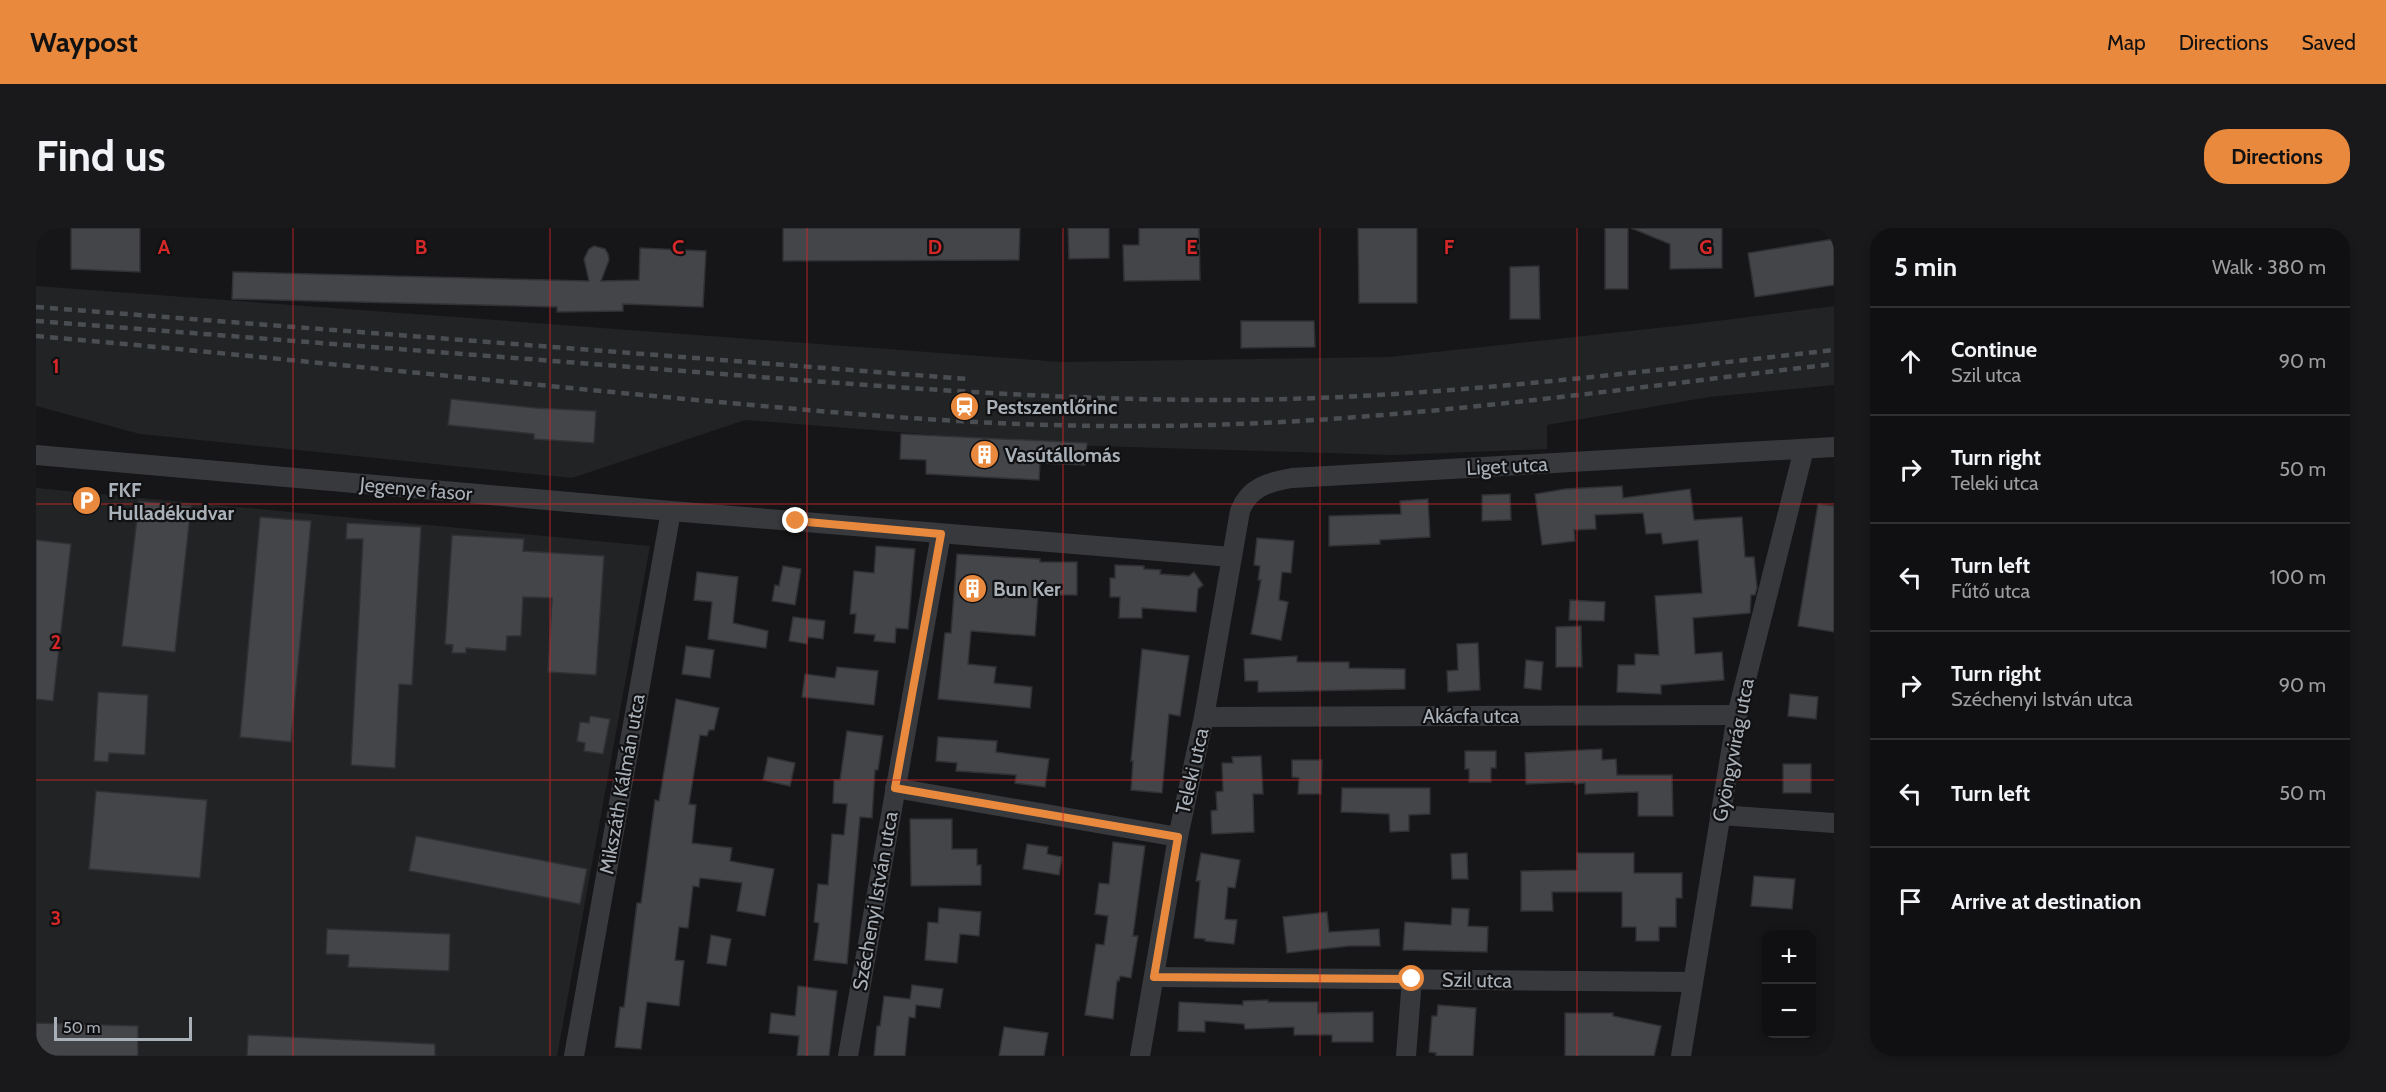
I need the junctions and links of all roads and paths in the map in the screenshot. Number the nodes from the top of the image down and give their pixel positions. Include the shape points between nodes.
1 (1834, 447) edge
2 (1804, 449) junction
3 (36, 455) edge
4 (671, 512) junction
5 (941, 534) junction
6 (1231, 557) junction
7 (1737, 715) junction
8 (1204, 717) junction
9 (895, 788) junction
10 (1720, 815) junction
11 (1834, 823) edge
12 (1178, 837) junction
13 (1154, 977) junction
14 (1412, 979) junction
15 (1693, 982) junction
16 (574, 1056) edge
17 (848, 1056) edge
18 (1140, 1056) edge
19 (1406, 1056) edge
20 (1681, 1056) edge

1 - 2 street, Liget utca
2 - 6 street, Liget utca via 1277,480 1260,487 1243,503
2 - 7 street, Gyöngyvirág utca
3 - 4 street, Jegenye fasor
4 - 5 street, Jegenye fasor
4 - 16 street, Mikszáth Kálmán utca
5 - 6 street, Jegenye fasor
5 - 9 street, Széchenyi István utca
6 - 8 street, Teleki utca
7 - 8 street, Akácfa utca
7 - 10 street, Gyöngyvirág utca
8 - 12 street, Teleki utca
9 - 12 street
9 - 17 street, Széchenyi István utca
10 - 11 street
10 - 15 street, Gyöngyvirág utca
12 - 13 street, Teleki utca
13 - 14 street, Szil utca
13 - 18 street, Teleki utca
14 - 15 street, Szil utca
14 - 19 street
15 - 20 street, Gyöngyvirág utca

